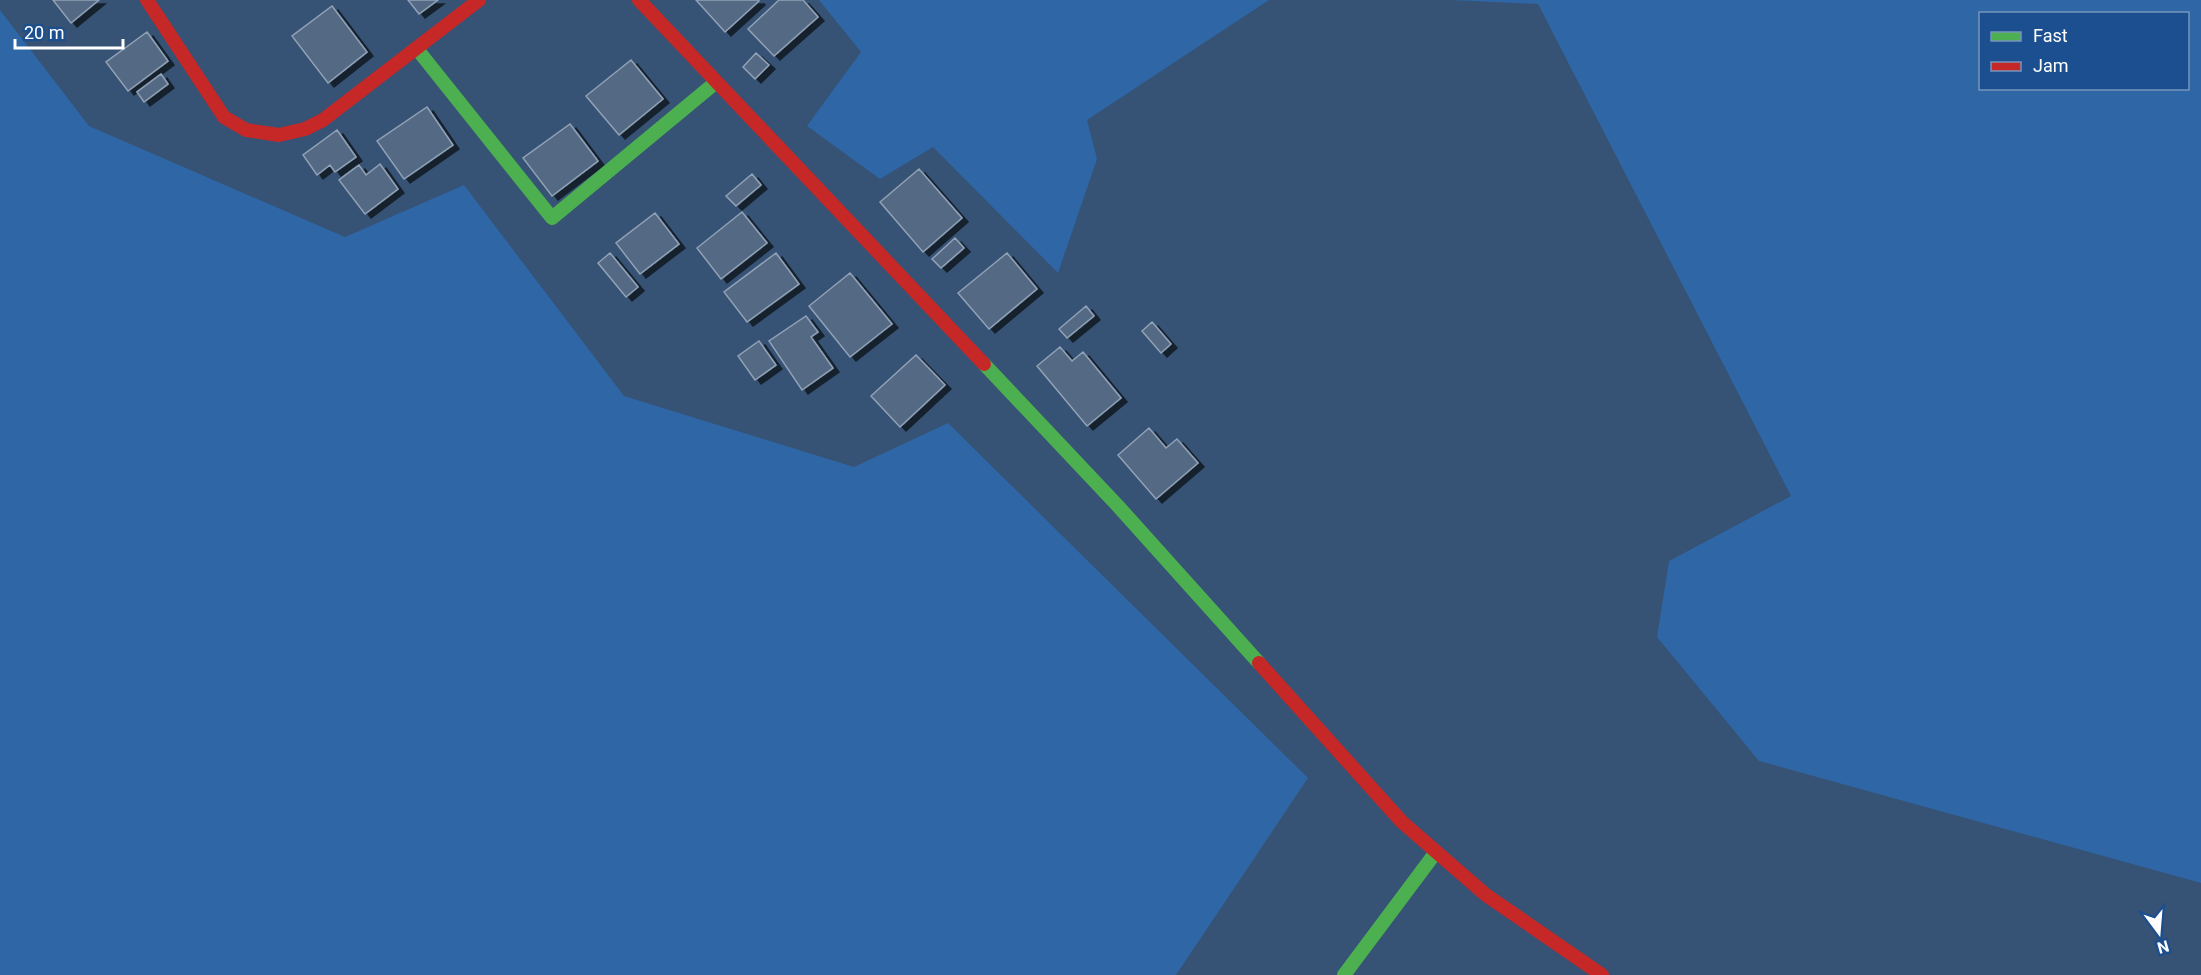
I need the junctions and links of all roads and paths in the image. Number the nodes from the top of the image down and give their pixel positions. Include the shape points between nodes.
1 (147, 0) edge
2 (479, 0) edge
3 (639, 0) edge
4 (417, 50) junction
5 (715, 82) junction
6 (1436, 852) junction
7 (1344, 975) edge
8 (1602, 975) edge

1 - 4 street via 224,117 246,130 279,135 305,129 323,120
2 - 4 street
3 - 5 street
4 - 5 street via 552,218
5 - 6 street via 1118,506 1402,822
6 - 7 street
6 - 8 street via 1486,895

